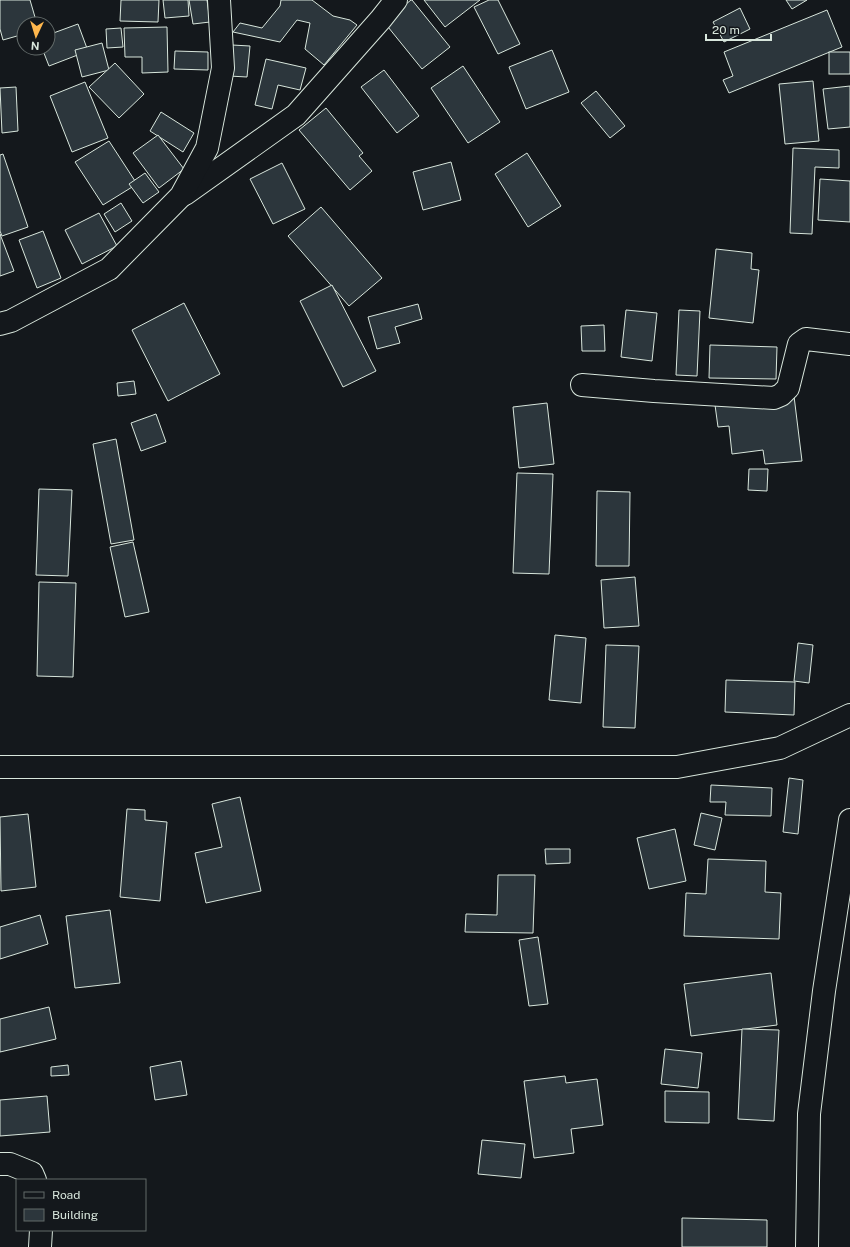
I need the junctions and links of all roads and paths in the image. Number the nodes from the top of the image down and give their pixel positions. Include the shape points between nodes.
1 (219, 0) edge
2 (396, 0) edge
3 (181, 196) junction
4 (0, 324) edge
5 (850, 344) edge
6 (582, 385) dead end
7 (850, 715) edge
8 (0, 767) edge
9 (850, 820) edge
10 (0, 1164) edge
11 (35, 1179) edge
12 (41, 1231) edge
13 (40, 1247) edge
14 (807, 1247) edge

1 - 3 street via 223,68 207,148
2 - 3 street via 296,115
3 - 4 street via 109,268 11,321
5 - 6 street via 806,339 799,344 788,388 774,398 654,392
7 - 8 street via 780,748 677,767
9 - 14 street via 824,991 809,1114
10 - 11 street via 10,1164 32,1173
12 - 13 street

